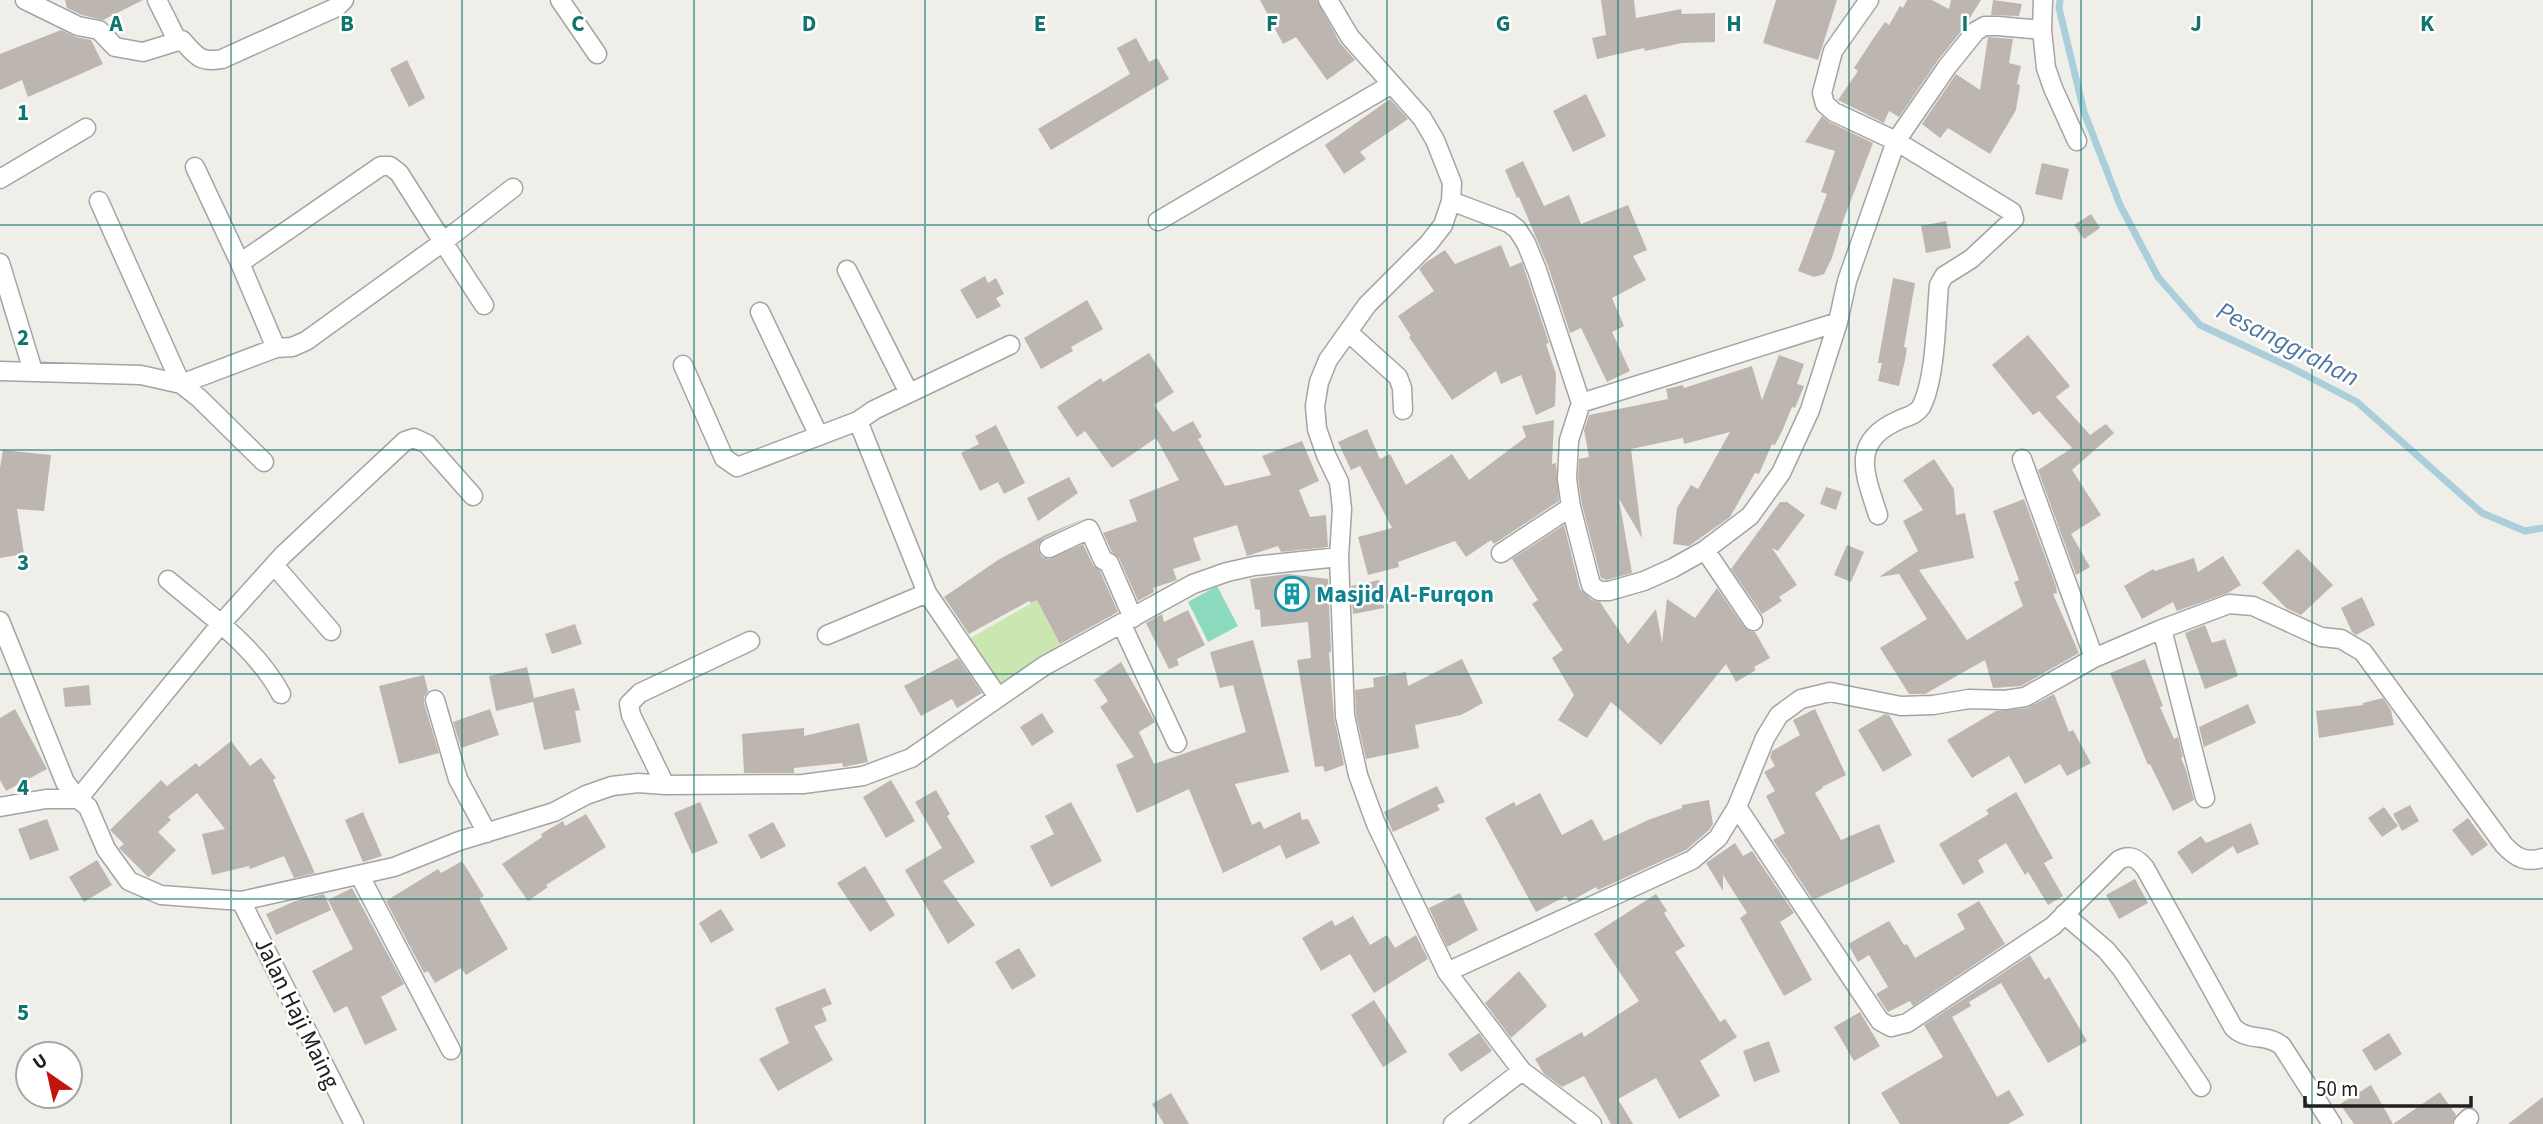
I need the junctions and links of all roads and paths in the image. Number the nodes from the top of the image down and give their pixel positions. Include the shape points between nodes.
1 (25, 0) edge
2 (158, 0) edge
3 (344, 0) edge
4 (560, 0) edge
5 (1328, 0) edge
6 (1868, 0) edge
7 (2043, 0) edge
8 (2042, 30) junction
9 (177, 40) junction
10 (597, 54) dead end
11 (1392, 84) junction
12 (86, 128) dead end
13 (1896, 141) junction
14 (2077, 141) dead end
15 (195, 167) dead end
16 (0, 179) edge
17 (513, 188) dead end
18 (99, 201) dead end
19 (1451, 201) junction
20 (1157, 221) dead end
21 (443, 242) junction
22 (0, 263) edge
23 (240, 263) junction
24 (847, 270) dead end
25 (484, 305) dead end
26 (761, 312) dead end
27 (1838, 322) junction
28 (1348, 332) junction
29 (1010, 345) dead end
30 (276, 348) junction
31 (683, 365) dead end
32 (0, 371) edge
33 (33, 372) junction
34 (181, 384) junction
35 (909, 393) junction
36 (1581, 403) junction
37 (1403, 410) dead end
38 (858, 421) junction
39 (818, 436) junction
40 (2022, 459) dead end
41 (264, 462) dead end
42 (473, 496) dead end
43 (1572, 507) junction
44 (1878, 515) dead end
45 (1049, 548) dead end
46 (1705, 550) junction
47 (1502, 553) dead end
48 (1339, 557) junction
49 (274, 565) junction
50 (168, 580) dead end
51 (927, 593) junction
52 (0, 621) edge
53 (1753, 621) dead end
54 (1128, 622) junction
55 (220, 625) junction
56 (2162, 629) junction
57 (331, 631) dead end
58 (827, 635) dead end
59 (750, 641) dead end
60 (2094, 658) junction
61 (281, 694) dead end
62 (998, 697) junction
63 (435, 700) dead end
64 (1177, 743) dead end
65 (665, 785) junction
66 (2205, 798) dead end
67 (78, 799) junction
68 (0, 807) edge
69 (1737, 807) junction
70 (487, 833) junction
71 (2543, 858) edge
72 (360, 876) junction
73 (241, 901) junction
74 (2064, 914) junction
75 (1447, 972) junction
76 (451, 1050) dead end
77 (1522, 1071) junction
78 (2201, 1087) dead end
79 (354, 1124) edge
80 (1453, 1124) edge
81 (1592, 1124) edge
82 (2332, 1124) edge

1 - 9 street via 78,26 99,30 115,47 143,52
2 - 9 street
3 - 9 street via 337,8 222,59 207,62
4 - 10 street
5 - 11 street via 1350,37
6 - 13 street via 1833,51 1822,93 1825,104 1834,111
7 - 8 street
8 - 13 street via 1985,26 1976,31
8 - 14 street via 2046,68
11 - 19 street via 1435,140 1452,183
11 - 20 street
12 - 16 street
13 - 27 street via 1847,281
13 - 44 street via 2012,212 2014,219 1939,285 1929,385 1920,407 1911,416 1884,426 1867,450 1863,469
15 - 23 street
17 - 21 street
18 - 34 street
19 - 28 street via 1443,225 1429,243 1367,304
19 - 36 street via 1517,229 1537,270
21 - 23 street via 399,173 381,166
21 - 25 street
21 - 30 street via 306,341
22 - 33 street
23 - 30 street
24 - 35 street
26 - 39 street
27 - 36 street
27 - 46 street via 1810,411 1782,473 1750,516
28 - 37 street via 1398,377
28 - 48 street via 1328,360 1315,406 1325,455 1339,482
29 - 35 street
30 - 34 street
31 - 39 street via 730,464 737,467
32 - 33 street
33 - 34 street via 141,375
34 - 41 street
35 - 38 street
36 - 43 street via 1567,457
38 - 39 street
38 - 51 street
40 - 60 street
42 - 49 street via 427,444 414,438 405,441
43 - 46 street via 1587,575 1599,591 1644,581
43 - 47 street
45 - 54 street via 1088,529 1103,560 1109,563
46 - 53 street
48 - 54 street via 1227,572 1193,584
48 - 75 street via 1345,716 1358,775 1376,824
49 - 55 street
49 - 57 street
50 - 55 street
51 - 58 street
51 - 62 street
52 - 67 street via 65,782
54 - 62 street via 1074,648
54 - 64 street
55 - 61 street via 251,653
55 - 67 street
56 - 60 street
56 - 66 street
56 - 71 street via 2229,604 2243,604 2321,637 2353,645 2363,652 2504,845 2526,860
59 - 65 street via 640,693 629,704
60 - 69 street via 2025,696 2005,700 1901,706 1830,692 1801,699 1779,715 1765,738
62 - 65 street via 911,758 863,776 803,784
63 - 70 street via 458,779
65 - 70 street via 612,786 554,812
67 - 68 street
67 - 73 street via 88,807 106,849 129,881 161,895
69 - 74 street via 1885,1025 1907,1023 2053,926
69 - 75 street via 1718,838 1692,860
70 - 72 street
72 - 73 street
72 - 76 street
73 - 79 street, Jalan Haji Maing
74 - 78 street via 2106,950
74 - 82 street via 2119,860 2138,859 2233,1027 2247,1037 2276,1040
75 - 77 street
77 - 80 street
77 - 81 street

